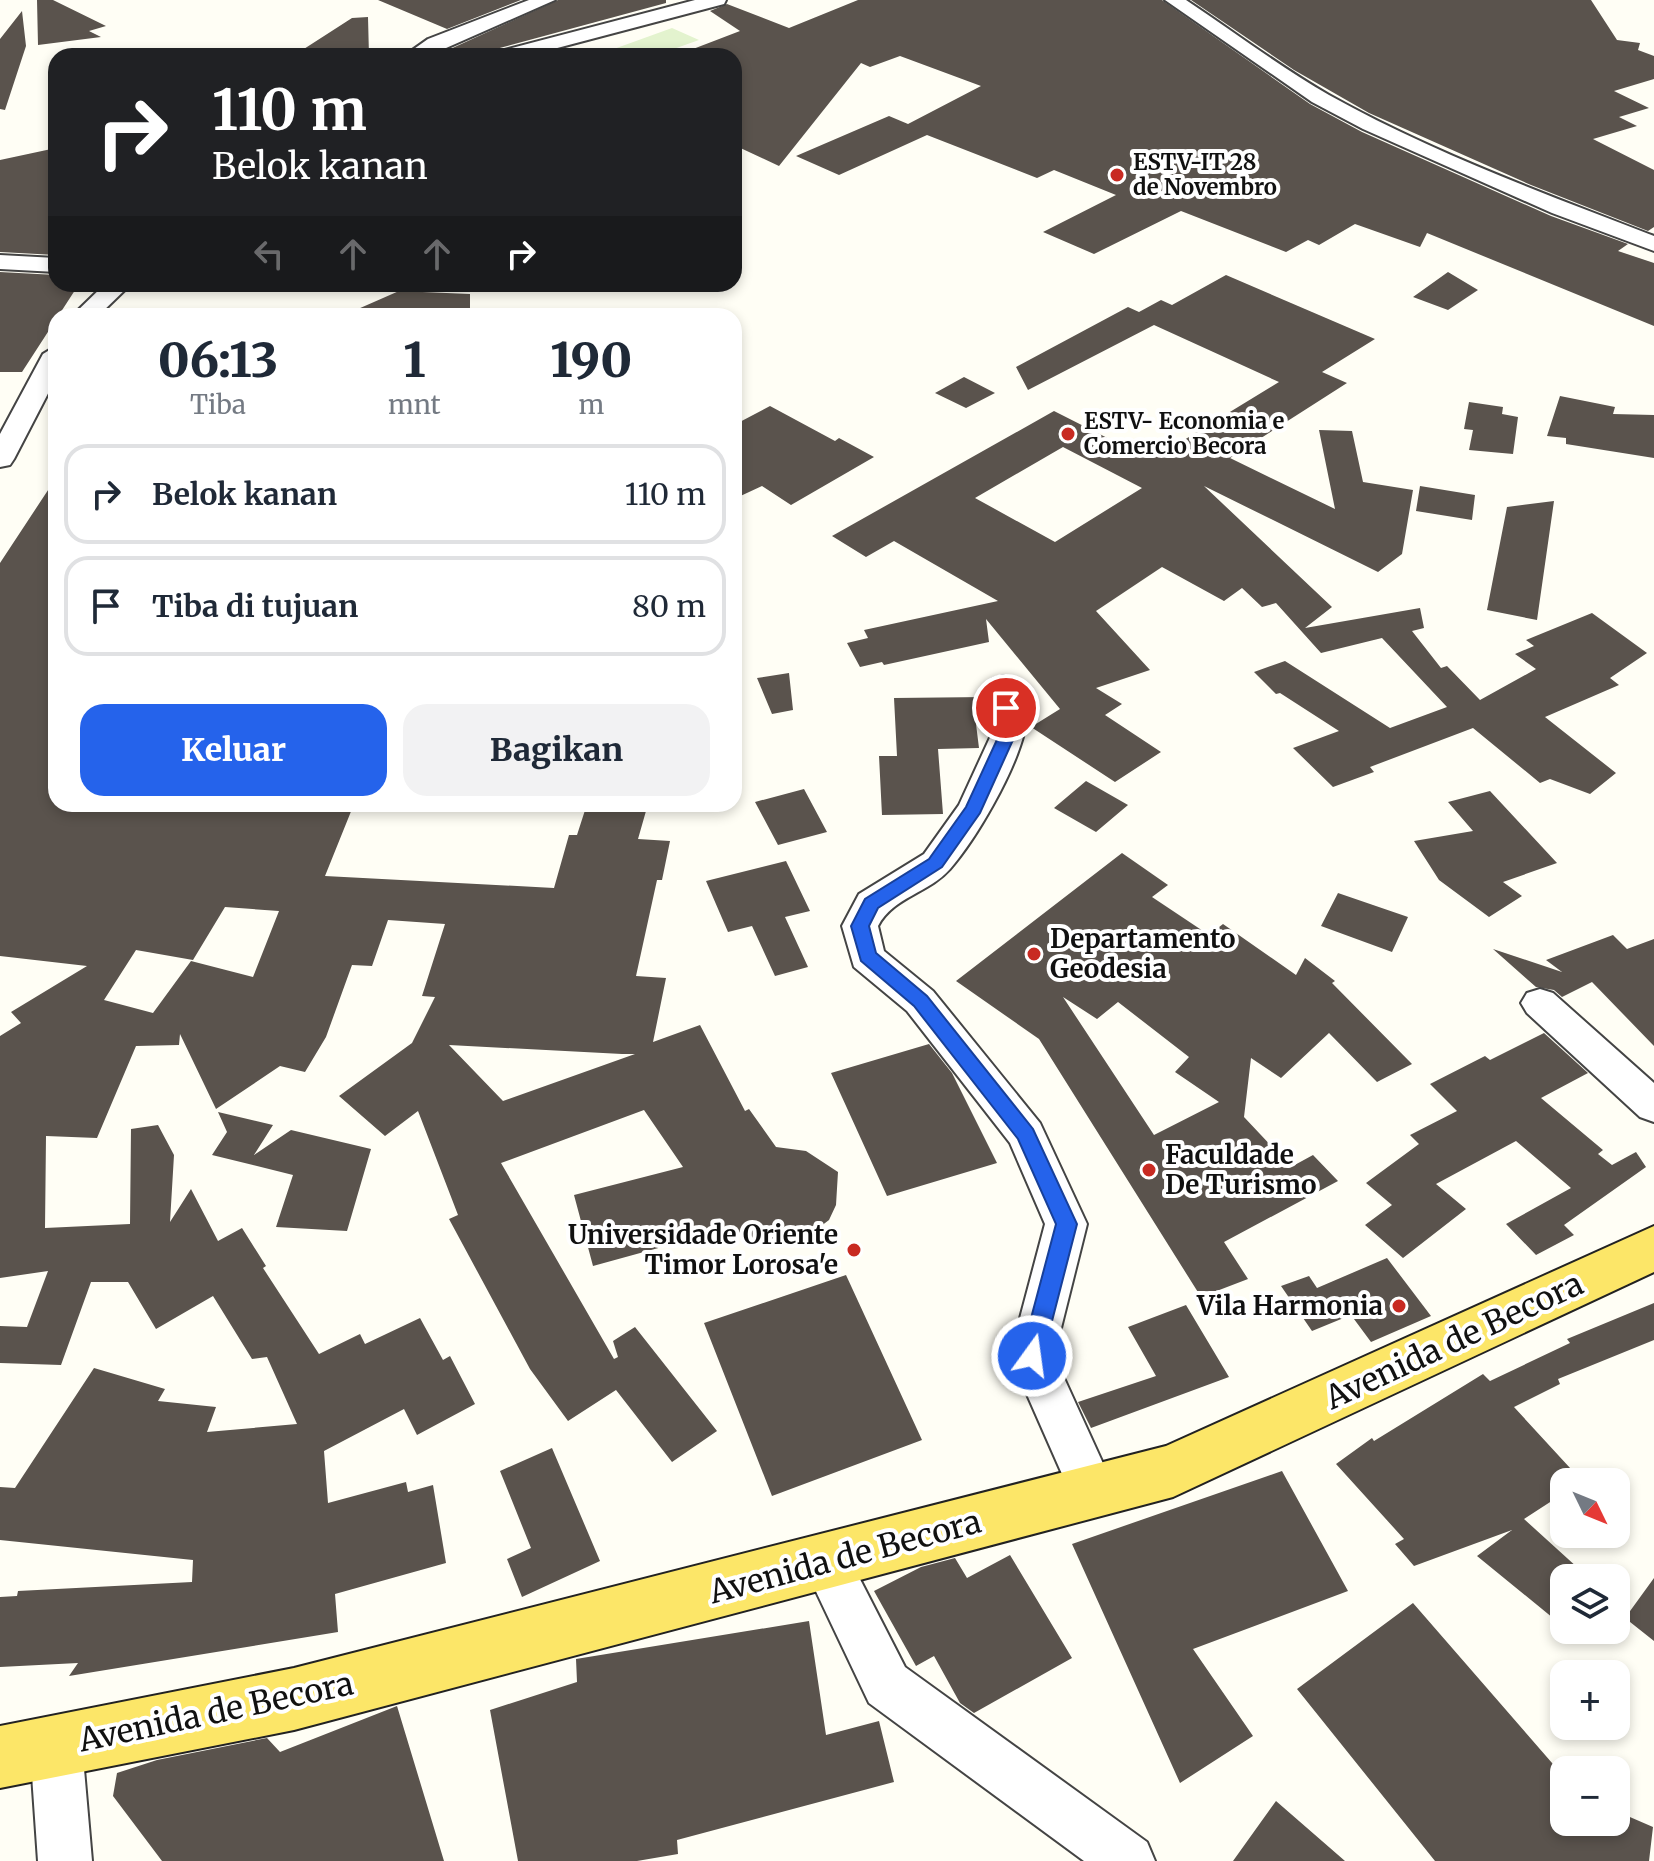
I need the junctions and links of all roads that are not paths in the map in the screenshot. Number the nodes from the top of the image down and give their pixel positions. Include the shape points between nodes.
1 (546, 0) edge
2 (717, 0) edge
3 (1174, 0) edge
4 (628, 6) dead end
5 (649, 18) junction
6 (427, 48) edge
7 (535, 48) edge
8 (1654, 244) edge
9 (0, 263) edge
10 (48, 266) edge
11 (110, 292) edge
12 (93, 308) edge
13 (48, 369) edge
14 (0, 459) edge
15 (1004, 686) dead end
16 (1540, 1003) dead end
17 (1654, 1106) edge
18 (1654, 1248) edge
19 (1093, 1492) junction
20 (826, 1562) junction
21 (56, 1746) junction
22 (0, 1757) edge
23 (65, 1861) edge
24 (1128, 1861) edge

1 - 6 street
2 - 5 street
3 - 8 street via 1319,98 1370,125
4 - 5 street
5 - 7 street
9 - 10 street
11 - 12 street
13 - 14 street
15 - 19 street via 1009,731 974,809 936,863 872,903 860,926 867,957 920,1001 1026,1134 1066,1224 1032,1356
16 - 17 street
18 - 19 main road, Avenida de Becora via 1173,1471
19 - 20 main road, Avenida de Becora
20 - 21 main road, Avenida de Becora via 294,1699
20 - 24 street via 887,1685
21 - 22 main road, Avenida de Becora
21 - 23 street

